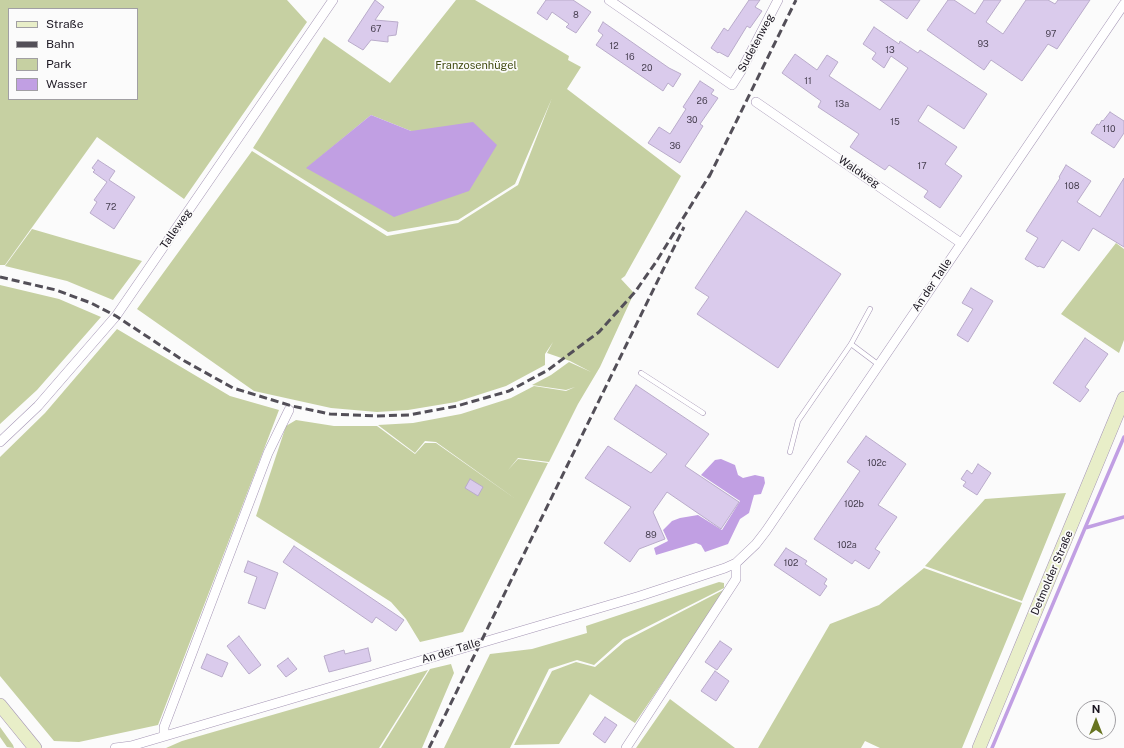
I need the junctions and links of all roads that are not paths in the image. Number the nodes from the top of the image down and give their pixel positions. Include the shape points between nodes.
1 (333, 0) edge
2 (609, 0) edge
3 (778, 0) edge
4 (1124, 4) edge
5 (756, 102) dead end
6 (961, 243) junction
7 (870, 309) dead end
8 (851, 344) junction
9 (879, 365) junction
10 (640, 373) dead end
11 (1124, 398) edge
12 (289, 410) dead end
13 (703, 413) dead end
14 (0, 442) edge
15 (790, 452) dead end
16 (736, 562) junction
17 (0, 705) edge
18 (14, 724) junction
19 (164, 736) junction
20 (129, 747) edge
21 (21, 748) edge
22 (35, 748) edge
23 (115, 748) edge
24 (626, 748) edge
25 (979, 748) edge

1 - 14 street, Talleweg via 112,322 38,406
2 - 3 street, Sudetenweg via 732,85 742,71
4 - 6 street, An der Talle
5 - 6 street, Waldweg
6 - 9 street, An der Talle
7 - 8 lane
8 - 9 lane
8 - 15 lane via 798,421
9 - 16 street, An der Talle via 766,531
10 - 13 lane
11 - 25 street, Detmolder Straße
12 - 19 street via 263,467 164,727
16 - 19 street, An der Talle via 634,598
16 - 24 street via 736,579
17 - 18 street
18 - 21 street
18 - 22 street
19 - 20 street, An der Talle
20 - 23 street, An der Talle

